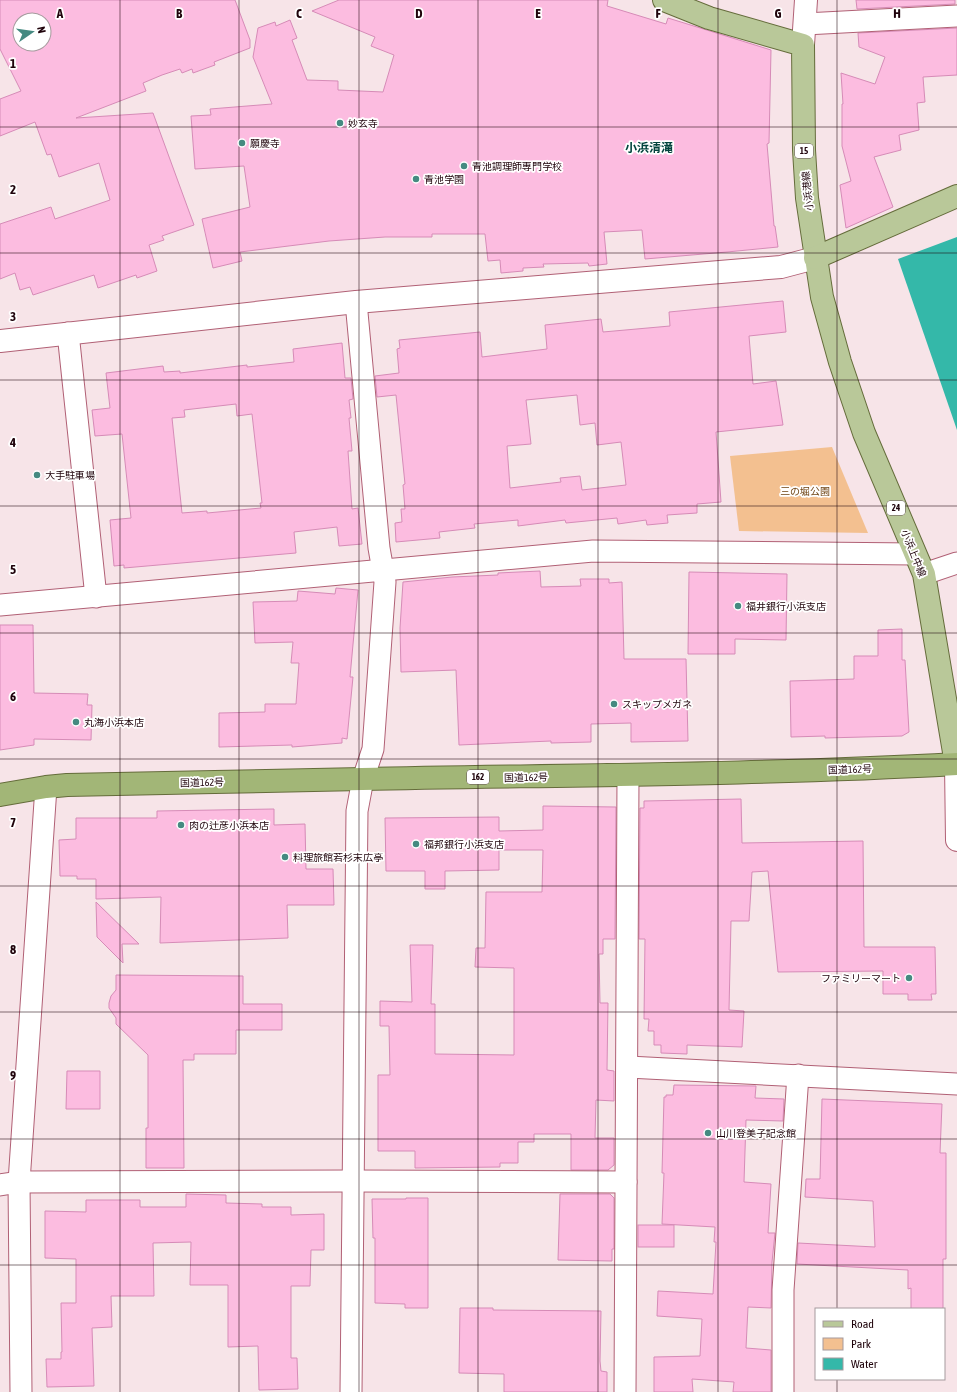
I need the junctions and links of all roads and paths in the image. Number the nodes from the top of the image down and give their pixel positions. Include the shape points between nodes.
1 (664, 0) edge
2 (806, 0) edge
3 (957, 16) edge
4 (804, 34) junction
5 (957, 196) edge
6 (815, 258) junction
7 (356, 302) junction
8 (68, 333) junction
9 (0, 341) edge
10 (915, 554) junction
11 (957, 563) edge
12 (382, 571) junction
13 (924, 574) junction
14 (96, 597) junction
15 (0, 606) edge
16 (957, 764) edge
17 (628, 776) junction
18 (363, 779) junction
19 (46, 787) junction
20 (0, 795) edge
21 (957, 840) edge
22 (628, 1067) junction
23 (798, 1076) junction
24 (957, 1084) edge
25 (352, 1181) junction
26 (626, 1182) junction
27 (9, 1184) edge
28 (21, 1392) edge
29 (351, 1392) edge
30 (625, 1392) edge
31 (783, 1392) edge

1 - 4 main road via 709,18
2 - 4 street
3 - 4 street
4 - 6 main road, 小浜港線 / 15 via 804,150
5 - 6 main road
6 - 7 street via 781,266
6 - 10 main road, 小浜上中線 / 24 via 822,297 842,369 864,433
7 - 8 street
7 - 12 street
8 - 9 street
8 - 14 street
10 - 12 street via 593,551
10 - 13 main road, 小浜上中線 / 24
11 - 13 street
12 - 14 street
12 - 18 street via 385,582 373,750
13 - 16 main road, 小浜上中線 / 24
14 - 15 street
16 - 17 highway, 国道162号 / 162
16 - 21 street
17 - 18 highway, 国道162号 / 162
17 - 22 street
18 - 19 highway, 国道162号 / 162
18 - 25 street via 356,811
19 - 20 highway, 国道162号 / 162
19 - 27 street
22 - 23 street
22 - 26 street
23 - 24 street
23 - 31 street via 783,1290
25 - 26 street
25 - 27 street
25 - 29 street
26 - 30 street
27 - 28 street

